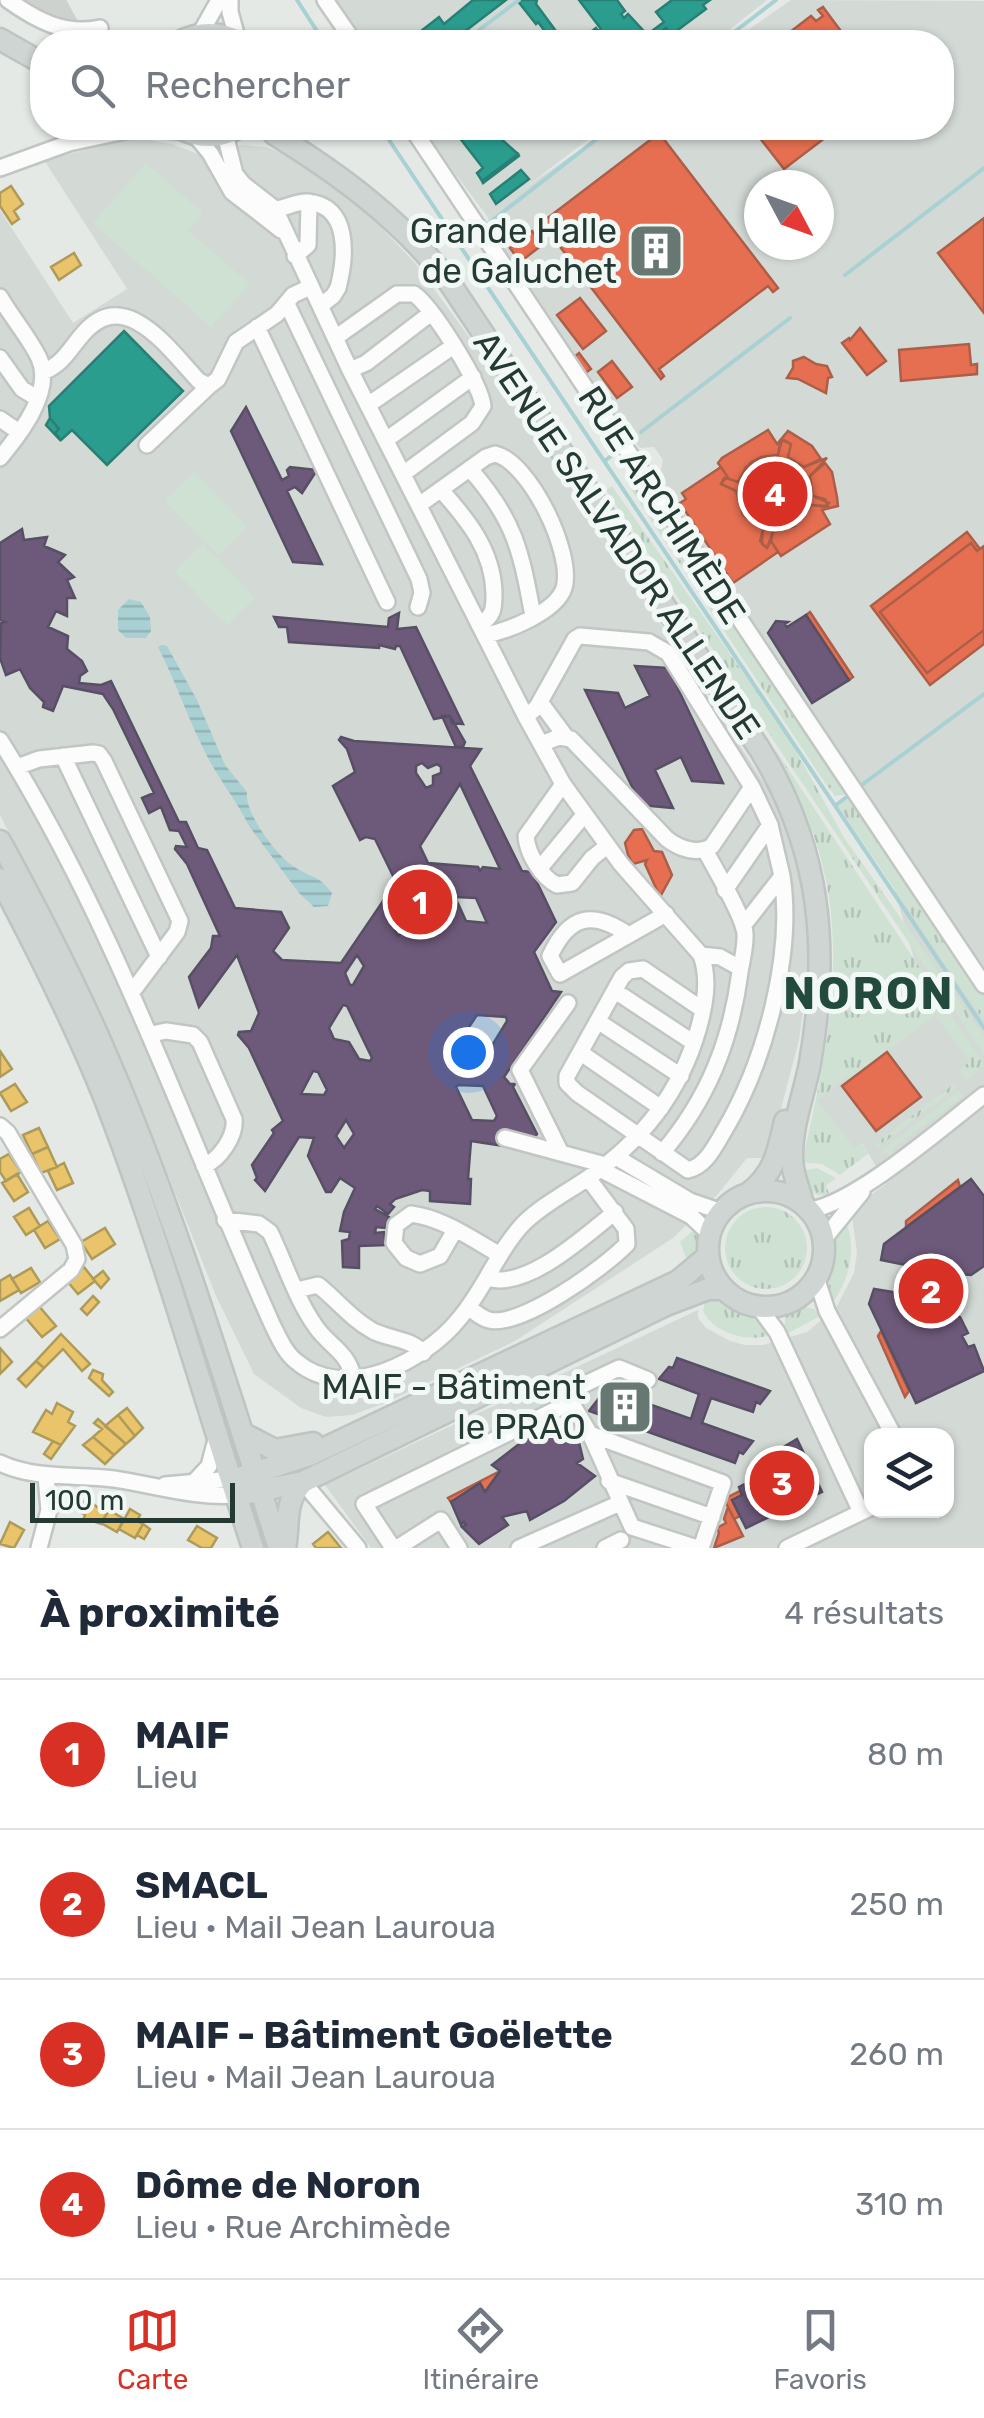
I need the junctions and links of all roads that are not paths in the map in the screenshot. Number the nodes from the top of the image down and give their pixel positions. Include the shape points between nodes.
1 (8, 0) edge
2 (210, 0) edge
3 (219, 0) edge
4 (230, 0) edge
5 (324, 0) edge
6 (0, 27) edge
7 (204, 27) junction
8 (100, 28) dead end
9 (199, 30) edge
10 (211, 30) edge
11 (235, 30) edge
12 (345, 30) edge
13 (0, 39) edge
14 (30, 43) edge
15 (30, 56) edge
16 (84, 140) edge
17 (197, 140) edge
18 (233, 140) edge
19 (286, 140) edge
20 (420, 140) edge
21 (0, 168) edge
22 (308, 202) junction
23 (275, 208) junction
24 (283, 232) junction
25 (295, 256) junction
26 (310, 286) junction
27 (0, 297) edge
28 (286, 304) junction
29 (320, 306) junction
30 (431, 313) junction
31 (5, 317) edge
32 (258, 326) junction
33 (335, 338) junction
34 (452, 347) junction
35 (0, 358) edge
36 (350, 370) junction
37 (43, 372) junction
38 (472, 377) junction
39 (209, 386) junction
40 (37, 398) junction
41 (368, 405) junction
42 (0, 419) edge
43 (19, 432) junction
44 (386, 440) junction
45 (146, 445) dead end
46 (0, 458) edge
47 (470, 468) junction
48 (403, 474) junction
49 (441, 490) junction
50 (419, 506) junction
51 (386, 602) dead end
52 (418, 607) dead end
53 (533, 616) junction
54 (482, 630) junction
55 (540, 702) junction
56 (526, 717) junction
57 (566, 737) junction
58 (0, 740) edge
59 (541, 744) junction
60 (63, 756) junction
61 (16, 767) junction
62 (563, 784) junction
63 (752, 787) junction
64 (584, 815) junction
65 (770, 825) junction
66 (0, 841) edge
67 (607, 846) junction
68 (705, 850) junction
69 (540, 868) junction
70 (782, 876) junction
71 (0, 879) edge
72 (725, 890) junction
73 (666, 914) junction
74 (743, 926) junction
75 (629, 935) junction
76 (701, 955) junction
77 (158, 957) junction
78 (740, 968) junction
79 (984, 985) edge
80 (615, 991) junction
81 (132, 992) junction
82 (568, 1003) dead end
83 (703, 1010) junction
84 (816, 1013) junction
85 (598, 1022) junction
86 (152, 1034) junction
87 (694, 1043) junction
88 (580, 1053) junction
89 (681, 1076) junction
90 (984, 1095) edge
91 (661, 1108) junction
92 (0, 1126) edge
93 (638, 1136) junction
94 (505, 1138) dead end
95 (561, 1153) junction
96 (662, 1153) junction
97 (204, 1166) junction
98 (602, 1167) junction
99 (876, 1178) junction
100 (749, 1194) junction
101 (806, 1207) junction
102 (614, 1212) junction
103 (722, 1212) junction
104 (226, 1220) junction
105 (455, 1230) dead end
106 (710, 1234) junction
107 (823, 1240) junction
108 (500, 1255) junction
109 (708, 1256) junction
110 (816, 1277) junction
111 (487, 1278) junction
112 (297, 1290) junction
113 (724, 1290) junction
114 (758, 1306) junction
115 (468, 1307) junction
116 (0, 1329) edge
117 (423, 1353) junction
118 (352, 1377) junction
119 (648, 1380) dead end
120 (571, 1402) junction
121 (890, 1428) edge
122 (242, 1433) junction
123 (590, 1434) junction
124 (217, 1436) junction
125 (349, 1437) junction
126 (0, 1463) edge
127 (46, 1476) junction
128 (196, 1480) junction
129 (609, 1481) junction
130 (258, 1482) junction
131 (303, 1482) junction
132 (156, 1487) junction
133 (234, 1487) junction
134 (620, 1503) junction
135 (864, 1506) edge
136 (864, 1511) edge
137 (712, 1517) junction
138 (620, 1540) dead end
139 (39, 1548) edge
140 (254, 1548) edge
141 (282, 1548) edge
142 (358, 1548) edge
143 (395, 1548) edge
144 (460, 1548) edge
145 (519, 1548) edge
146 (605, 1548) edge
147 (699, 1548) edge
148 (788, 1548) edge

1 - 8 street via 64,29
2 - 7 street
3 - 7 street
4 - 11 street
5 - 12 street
6 - 14 main road
7 - 9 main road
7 - 10 main road
13 - 15 main road
16 - 21 street
17 - 24 street via 232,192
18 - 23 street via 235,174
19 - 84 main road, AVENUE SALVADOR ALLENDE via 370,200 448,279 774,771 804,844 817,903 822,955
20 - 79 street, RUE ARCHIMÈDE
22 - 23 street
22 - 25 street via 308,246
22 - 29 street via 332,212 343,235 338,288
23 - 24 street
24 - 25 street
25 - 26 street
26 - 28 street
26 - 29 street
27 - 31 street
28 - 32 street
28 - 52 street via 419,579
29 - 33 street
30 - 33 street via 414,294 397,294
30 - 34 street
30 - 36 street
31 - 37 street via 38,355
32 - 39 street via 229,351
32 - 51 street
33 - 36 street
34 - 38 street
34 - 41 street
35 - 40 street
36 - 41 street
37 - 39 street via 67,356 92,324 124,316 144,324
37 - 40 street
38 - 44 street
38 - 48 street via 482,394 479,415
39 - 45 street
40 - 43 street
41 - 44 street
42 - 43 street
43 - 46 street
44 - 48 street
47 - 49 street
47 - 53 street via 512,527
47 - 53 street via 495,454 506,457 551,522 564,587
48 - 50 street
49 - 50 street
49 - 54 street via 474,529 490,565 493,614
50 - 54 street
53 - 54 street via 515,628
54 - 56 street
55 - 56 street
55 - 57 street
55 - 63 street via 580,636 649,642 676,661
56 - 59 street
57 - 59 street
57 - 68 street via 667,840
58 - 61 street
59 - 62 street
60 - 61 street
60 - 77 street
60 - 77 street via 99,754 180,921
61 - 81 street
62 - 64 street
62 - 69 street via 526,836
63 - 65 street
63 - 68 street
64 - 67 street
64 - 69 street
65 - 70 street
65 - 72 street
66 - 122 main road via 118,1084
67 - 69 street via 568,884 552,883
67 - 73 street
68 - 72 street
70 - 74 street
70 - 96 street via 786,906 778,976 748,1084 699,1166 688,1170
71 - 124 main road via 104,1096
72 - 74 street
73 - 75 street
73 - 76 street
74 - 78 street
75 - 75 street via 560,974 550,956 558,938 589,918
76 - 78 street via 720,956
76 - 83 street
77 - 81 street
78 - 96 street via 723,1054 692,1114
80 - 83 street via 625,974 640,968
80 - 85 street
80 - 87 street
81 - 86 street
82 - 95 street via 520,1070
83 - 87 street
84 - 100 main road, AVENUE SALVADOR ALLENDE via 776,1159
84 - 101 main road, AVENUE SALVADOR ALLENDE via 792,1155
85 - 88 street
85 - 89 street
86 - 97 street
86 - 97 street via 193,1034 234,1119 230,1138
87 - 89 street
88 - 91 street
88 - 93 street via 566,1076 571,1088
89 - 91 street
90 - 99 street
91 - 93 street
92 - 116 street via 77,1259
93 - 96 street
93 - 98 street
94 - 95 street
95 - 98 street
97 - 104 street
98 - 102 street
98 - 103 street
98 - 106 street
98 - 108 street via 533,1214
99 - 101 street via 826,1208
99 - 107 street
100 - 101 main road via 778,1192
100 - 103 main road
101 - 107 main road
102 - 111 street via 524,1275 502,1282
102 - 115 street via 627,1244 591,1275 512,1317 488,1320
103 - 106 main road
104 - 112 street via 265,1227
104 - 118 street via 290,1356 316,1373
105 - 108 street
106 - 109 main road
107 - 110 main road
108 - 111 street
109 - 113 main road
109 - 125 main road via 678,1281
110 - 114 main road via 792,1300
110 - 121 street via 827,1311
111 - 115 street
112 - 117 street via 318,1285 359,1323
112 - 118 street via 316,1327 348,1360
113 - 114 main road
113 - 131 main road via 708,1288 666,1305
114 - 135 street
115 - 117 street
117 - 118 street
119 - 120 street via 619,1368 566,1393
120 - 123 street
120 - 143 street via 364,1504
122 - 125 main road via 279,1450
122 - 130 main road
123 - 129 street
123 - 137 street via 723,1483
124 - 128 street via 209,1466
124 - 133 main road
125 - 130 main road
126 - 127 street
127 - 132 street
127 - 139 street via 49,1510
128 - 132 street
128 - 133 street
129 - 134 street
129 - 137 street
130 - 131 main road
130 - 133 main road
130 - 141 main road
131 - 141 main road via 288,1505
131 - 142 street
132 - 133 street via 200,1495
133 - 140 main road
134 - 145 street
134 - 147 street via 632,1527
136 - 148 street
137 - 147 street
138 - 146 street
143 - 144 street via 442,1520

